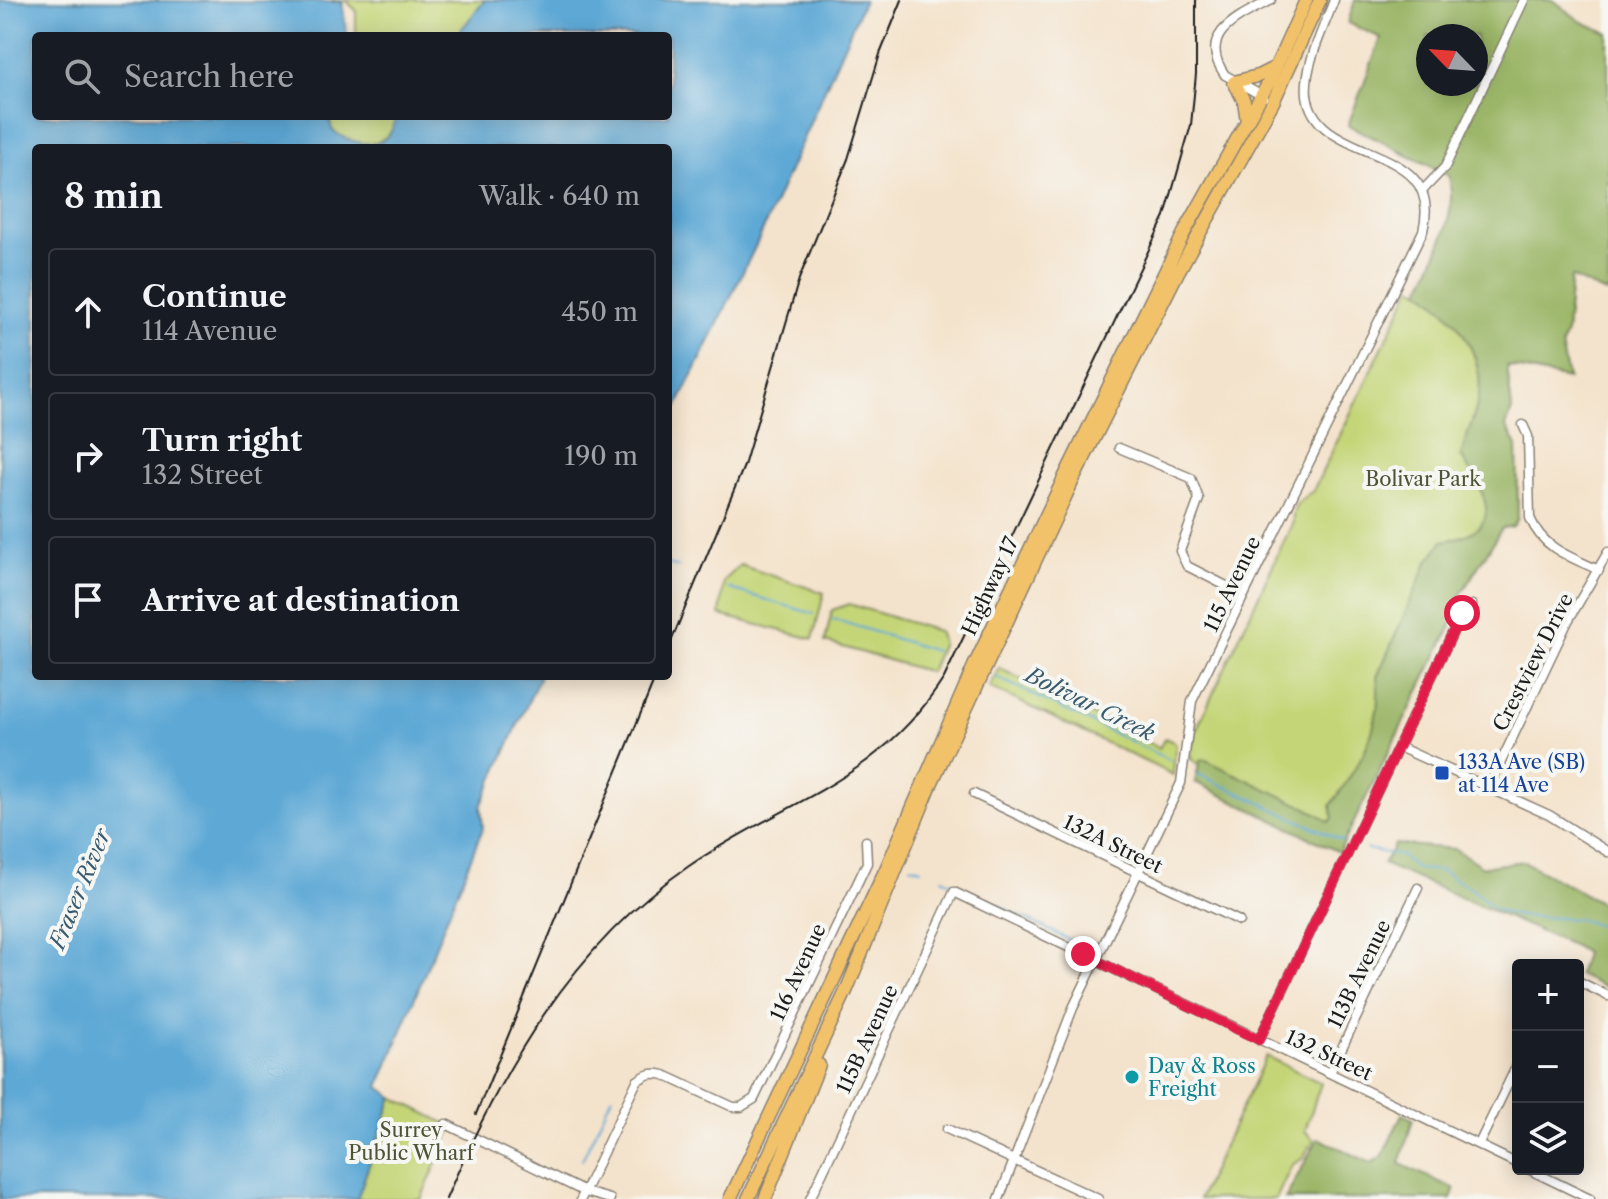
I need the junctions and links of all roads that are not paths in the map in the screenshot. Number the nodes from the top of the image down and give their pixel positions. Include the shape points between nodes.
1 (1271, 0) edge
2 (1306, 0) edge
3 (1320, 0) edge
4 (1334, 0) edge
5 (1524, 0) edge
6 (1276, 67) junction
7 (1234, 82) junction
8 (1267, 98) junction
9 (1247, 121) junction
10 (1422, 191) junction
11 (1523, 425) dead end
12 (1119, 448) dead end
13 (1608, 552) edge
14 (1599, 570) junction
15 (1244, 595) junction
16 (1472, 605) dead end
17 (1399, 747) junction
18 (1489, 787) junction
19 (974, 794) dead end
20 (866, 841) dead end
21 (1608, 852) edge
22 (1138, 874) junction
23 (1418, 888) dead end
24 (954, 892) joint
25 (1239, 921) dead end
26 (1096, 960) junction
27 (1584, 984) edge
28 (847, 989) junction
29 (1608, 996) edge
30 (1259, 1040) junction
31 (1330, 1073) junction
32 (1512, 1075) edge
33 (446, 1124) dead end
34 (947, 1129) dead end
35 (1479, 1144) junction
36 (1015, 1161) junction
37 (1512, 1161) edge
38 (1540, 1175) edge
39 (583, 1195) edge
40 (1582, 1196) edge
41 (593, 1199) edge
42 (610, 1199) edge
43 (730, 1199) edge
44 (748, 1199) edge
45 (765, 1199) edge
46 (810, 1199) edge
47 (999, 1199) edge
48 (1098, 1199) edge
49 (1590, 1199) edge

1 - 7 street via 1224,28 1217,43 1218,61
2 - 6 highway, Highway 17
3 - 8 highway, Highway 17
4 - 10 street via 1310,71 1308,97 1318,121 1399,166
5 - 10 street via 1445,167
6 - 7 highway
6 - 8 highway, Highway 17
7 - 8 street
7 - 9 highway
8 - 9 highway, Highway 17
8 - 28 highway, Highway 17 via 1073,480 932,782
9 - 43 highway, Highway 17 via 1166,267 1078,448
10 - 15 street, 115 Avenue via 1423,231
11 - 14 street via 1535,530 1556,551
12 - 15 street via 1191,478 1199,499 1180,551 1187,566
13 - 14 street, Crestview Drive
14 - 18 street, Crestview Drive via 1568,621
15 - 22 street, 115 Avenue via 1192,701 1181,783
16 - 17 street via 1462,613
17 - 18 street
17 - 30 street
18 - 21 street via 1549,815
19 - 22 street, 132A Street
20 - 39 street, 116 Avenue via 867,863 754,1099 733,1107 664,1075 644,1076
22 - 25 street, 132A Street
22 - 26 street, 115 Avenue
23 - 31 street, 113B Avenue
24 - 26 street, 132 Street
24 - 46 street, 115B Avenue
26 - 30 street, 132 Street
26 - 36 street, 115 Avenue
27 - 29 street
28 - 44 highway, Highway 17
28 - 45 highway
30 - 31 street, 132 Street
31 - 35 street, 132 Street
32 - 35 street
33 - 39 street
34 - 36 street
35 - 37 street, 132 Street
36 - 47 street, 115 Avenue
36 - 48 street
38 - 40 street
39 - 41 street
39 - 42 street
40 - 49 street

